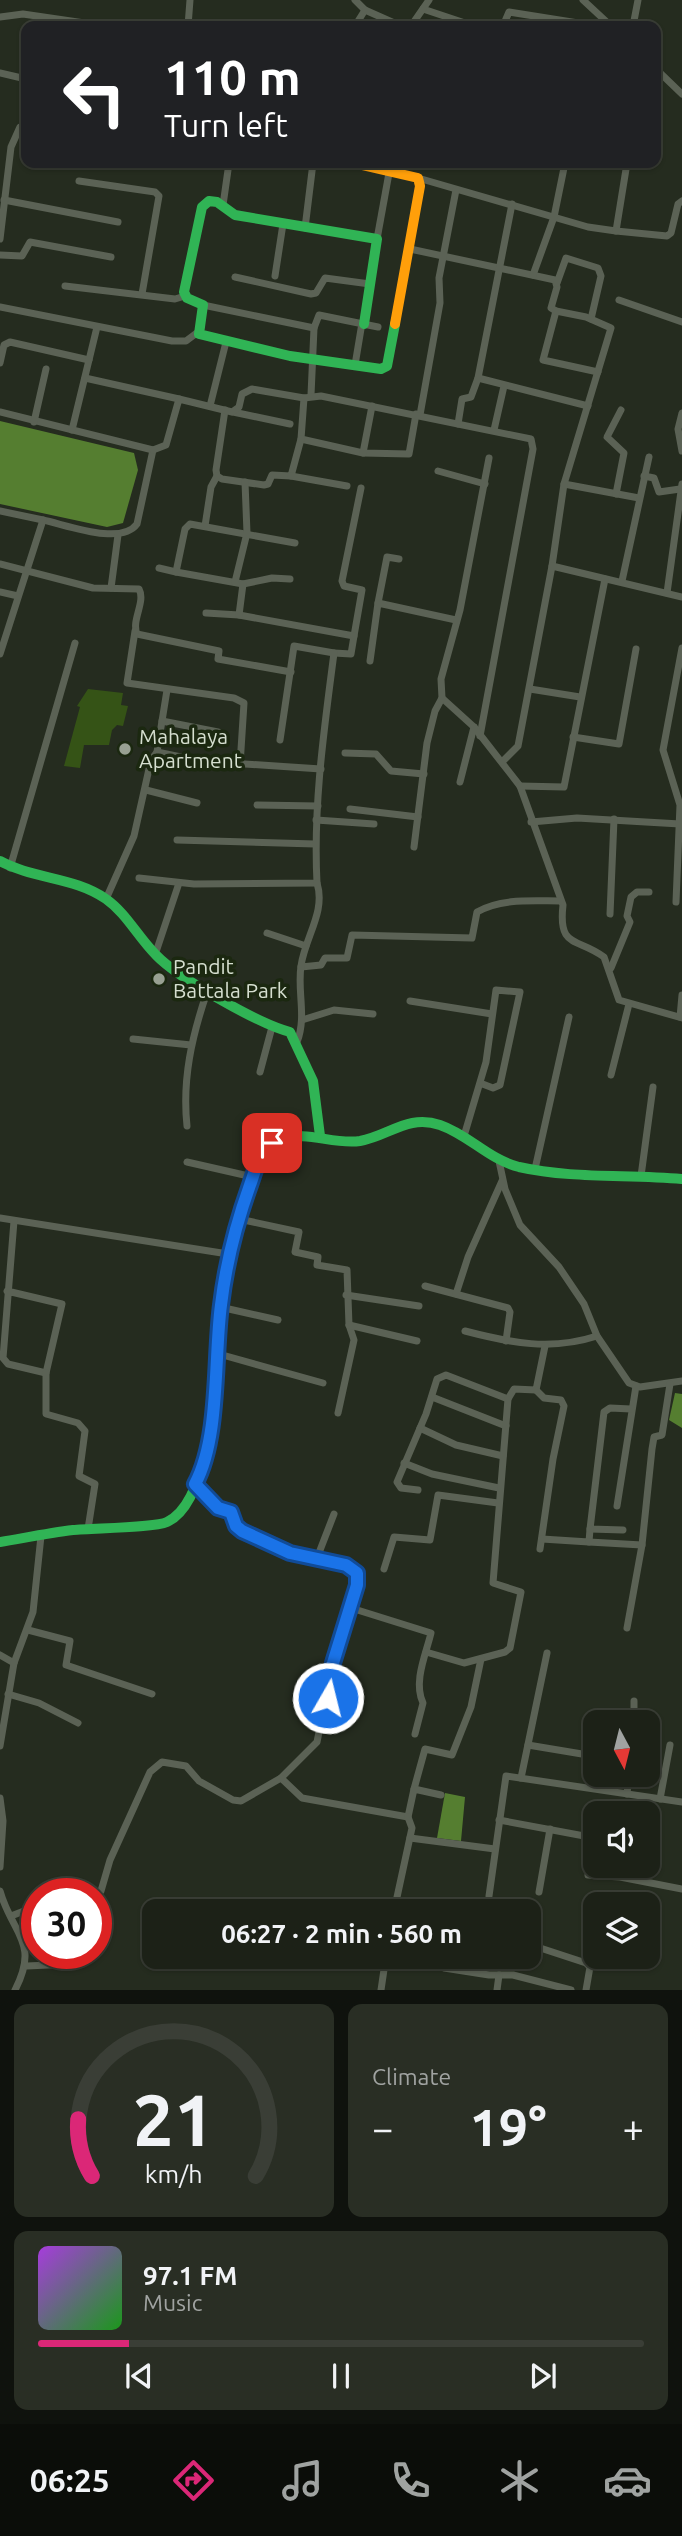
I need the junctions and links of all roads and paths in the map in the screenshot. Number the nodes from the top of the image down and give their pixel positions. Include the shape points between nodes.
1 (190, 0) edge
2 (355, 0) edge
3 (429, 0) edge
4 (583, 0) edge
5 (638, 0) edge
6 (423, 9) junction
7 (365, 10) junction
8 (0, 17) edge
9 (65, 21) edge
10 (188, 21) edge
11 (358, 21) edge
12 (390, 21) edge
13 (415, 21) edge
14 (459, 21) edge
15 (505, 21) edge
16 (566, 21) edge
17 (606, 21) edge
18 (634, 21) edge
19 (0, 73) edge
20 (661, 74) edge
21 (21, 78) edge
22 (682, 94) edge
23 (21, 127) edge
24 (228, 168) edge
25 (312, 168) edge
26 (372, 168) edge
27 (564, 168) edge
28 (626, 168) edge
29 (389, 173) junction
30 (418, 178) junction
31 (79, 181) dead end
32 (456, 190) junction
33 (4, 200) junction
34 (682, 201) edge
35 (512, 204) junction
36 (223, 205) junction
37 (554, 217) junction
38 (118, 222) dead end
39 (283, 225) junction
40 (305, 228) junction
41 (615, 231) junction
42 (0, 239) edge
43 (377, 239) junction
44 (410, 249) junction
45 (0, 255) edge
46 (444, 256) junction
47 (111, 257) dead end
48 (499, 269) junction
49 (533, 275) junction
50 (275, 276) dead end
51 (235, 277) dead end
52 (557, 283) junction
53 (370, 284) junction
54 (65, 285) dead end
55 (142, 295) junction
56 (185, 296) junction
57 (619, 300) dead end
58 (203, 305) junction
59 (0, 307) edge
60 (556, 311) junction
61 (591, 319) junction
62 (682, 322) edge
63 (363, 324) junction
64 (97, 327) junction
65 (378, 327) dead end
66 (314, 328) junction
67 (198, 332) junction
68 (226, 342) junction
69 (313, 359) junction
70 (89, 360) junction
71 (0, 363) edge
72 (355, 365) junction
73 (46, 369) dead end
74 (597, 372) junction
75 (85, 378) junction
76 (478, 378) junction
77 (504, 386) junction
78 (308, 397) junction
79 (179, 399) junction
80 (210, 406) junction
81 (372, 406) junction
82 (587, 406) junction
83 (228, 411) junction
84 (621, 411) dead end
85 (0, 412) edge
86 (682, 413) edge
87 (418, 415) junction
88 (34, 422) junction
89 (290, 424) dead end
90 (458, 424) junction
91 (72, 430) junction
92 (494, 430) junction
93 (301, 439) junction
94 (153, 450) junction
95 (682, 451) edge
96 (363, 453) junction
97 (489, 457) dead end
98 (649, 457) dead end
99 (439, 471) dead end
100 (217, 476) junction
101 (291, 476) junction
102 (644, 476) junction
103 (245, 482) junction
104 (485, 484) junction
105 (564, 484) junction
106 (347, 486) dead end
107 (681, 487) edge
108 (361, 488) dead end
109 (616, 494) junction
110 (639, 498) junction
111 (0, 511) edge
112 (43, 520) junction
113 (205, 526) junction
114 (247, 533) junction
115 (118, 535) junction
116 (295, 543) dead end
117 (400, 559) dead end
118 (0, 564) edge
119 (552, 566) junction
120 (159, 568) dead end
121 (27, 571) junction
122 (176, 572) junction
123 (290, 579) dead end
124 (605, 579) junction
125 (622, 581) junction
126 (239, 583) junction
127 (111, 588) junction
128 (362, 590) junction
129 (0, 592) edge
130 (667, 593) junction
131 (380, 594) junction
132 (18, 596) junction
133 (682, 597) edge
134 (378, 603) junction
135 (206, 613) dead end
136 (239, 615) junction
137 (456, 620) junction
138 (135, 631) junction
139 (354, 636) junction
140 (75, 643) dead end
141 (682, 648) edge
142 (636, 649) dead end
143 (334, 653) junction
144 (0, 654) edge
145 (370, 661) dead end
146 (291, 671) junction
147 (167, 690) junction
148 (530, 690) junction
149 (580, 697) junction
150 (442, 698) junction
151 (162, 721) junction
152 (474, 727) junction
153 (218, 732) dead end
154 (480, 736) junction
155 (573, 737) junction
156 (280, 740) dead end
157 (156, 752) junction
158 (345, 753) dead end
159 (502, 762) junction
160 (240, 765) junction
161 (321, 769) junction
162 (424, 774) junction
163 (460, 782) dead end
164 (520, 786) junction
165 (146, 790) junction
166 (681, 795) edge
167 (197, 803) dead end
168 (257, 805) dead end
169 (318, 806) junction
170 (350, 809) dead end
171 (418, 817) junction
172 (614, 819) junction
173 (316, 820) junction
174 (531, 822) junction
175 (374, 824) dead end
176 (680, 824) junction
177 (177, 840) dead end
178 (315, 844) junction
179 (414, 847) dead end
180 (5, 864) edge
181 (139, 878) dead end
182 (179, 883) junction
183 (317, 883) junction
184 (649, 892) dead end
185 (106, 899) junction
186 (560, 901) junction
187 (676, 902) dead end
188 (610, 914) dead end
189 (267, 933) dead end
190 (306, 946) junction
191 (155, 956) junction
192 (301, 968) junction
193 (611, 968) junction
194 (207, 992) junction
195 (682, 995) edge
196 (410, 1002) dead end
197 (629, 1004) junction
198 (373, 1014) dead end
199 (492, 1014) junction
200 (569, 1017) dead end
201 (681, 1018) edge
202 (302, 1020) junction
203 (272, 1027) junction
204 (133, 1039) dead end
205 (297, 1042) junction
206 (191, 1045) junction
207 (260, 1072) dead end
208 (611, 1075) dead end
209 (480, 1083) junction
210 (653, 1087) dead end
211 (187, 1125) dead end
212 (320, 1136) junction
213 (464, 1136) junction
214 (499, 1161) junction
215 (187, 1162) dead end
216 (535, 1169) junction
217 (641, 1176) junction
218 (253, 1177) junction
219 (682, 1179) edge
220 (503, 1181) junction
221 (0, 1218) edge
222 (239, 1219) junction
223 (14, 1221) junction
224 (228, 1254) junction
225 (425, 1286) dead end
226 (7, 1291) junction
227 (456, 1294) junction
228 (346, 1295) junction
229 (419, 1306) dead end
230 (220, 1307) junction
231 (278, 1320) dead end
232 (349, 1325) junction
233 (465, 1331) dead end
234 (597, 1336) junction
235 (417, 1341) dead end
236 (506, 1341) junction
237 (545, 1346) junction
238 (219, 1354) junction
239 (46, 1373) junction
240 (682, 1381) edge
241 (323, 1383) dead end
242 (670, 1384) junction
243 (636, 1385) junction
244 (536, 1390) junction
245 (432, 1397) junction
246 (508, 1399) junction
247 (631, 1409) junction
248 (338, 1413) dead end
249 (506, 1426) junction
250 (420, 1427) junction
251 (503, 1456) junction
252 (404, 1463) junction
253 (195, 1484) junction
254 (499, 1488) junction
255 (418, 1490) dead end
256 (498, 1503) junction
257 (617, 1506) dead end
258 (334, 1514) dead end
259 (88, 1529) junction
260 (590, 1529) junction
261 (623, 1530) dead end
262 (41, 1536) junction
263 (542, 1539) junction
264 (0, 1542) edge
265 (589, 1542) junction
266 (642, 1545) junction
267 (540, 1549) dead end
268 (317, 1558) junction
269 (383, 1569) dead end
270 (351, 1608) junction
271 (627, 1628) dead end
272 (29, 1630) junction
273 (426, 1653) junction
274 (547, 1653) dead end
275 (0, 1655) edge
276 (481, 1659) junction
277 (14, 1663) junction
278 (8, 1694) junction
279 (152, 1694) dead end
280 (634, 1701) dead end
281 (634, 1710) edge
282 (78, 1723) dead end
283 (1, 1725) edge
284 (415, 1734) dead end
285 (528, 1745) junction
286 (670, 1745) dead end
287 (0, 1746) edge
288 (582, 1754) dead end
289 (281, 1778) junction
290 (522, 1778) junction
291 (627, 1787) edge
292 (414, 1789) junction
293 (626, 1794) junction
294 (441, 1795) dead end
295 (0, 1798) edge
296 (660, 1799) junction
297 (682, 1802) edge
298 (408, 1817) junction
299 (499, 1820) junction
300 (551, 1829) junction
301 (583, 1836) edge
302 (410, 1838) junction
303 (495, 1849) junction
304 (0, 1867) edge
305 (105, 1878) edge
306 (625, 1878) edge
307 (682, 1889) edge
308 (0, 1891) edge
309 (540, 1892) dead end
310 (489, 1896) dead end
311 (397, 1899) edge
312 (2, 1905) edge
313 (21, 1912) edge
314 (11, 1916) junction
315 (21, 1937) edge
316 (541, 1948) edge
317 (26, 1969) edge
318 (384, 1969) edge
319 (452, 1969) edge
320 (499, 1975) junction
321 (15, 1990) edge
322 (381, 1990) edge
323 (497, 1990) edge
324 (571, 1990) edge
325 (586, 1990) edge

1 - 10 street
2 - 7 street
3 - 6 street
4 - 17 street
5 - 18 street
6 - 13 street
6 - 14 street
7 - 11 street
7 - 12 street
8 - 9 street via 23,14
15 - 16 street via 509,12
19 - 21 street
20 - 22 street
23 - 33 street via 11,147
24 - 36 street
25 - 40 street
26 - 29 street
27 - 37 street
28 - 41 street
29 - 30 street
29 - 43 street
30 - 32 street
30 - 44 street
31 - 55 street via 159,196
32 - 35 street
32 - 46 street
33 - 38 street
33 - 42 street
34 - 41 street via 667,236
35 - 37 street
35 - 48 street
36 - 39 street via 235,215
36 - 56 street via 209,201 202,206
37 - 41 street
37 - 49 street
39 - 40 street
39 - 50 street
40 - 43 street
43 - 53 street
44 - 46 street
44 - 72 street via 387,366
45 - 47 street via 22,256 30,242
46 - 48 street
46 - 87 street via 440,303
48 - 49 street
48 - 76 street
49 - 52 street
51 - 53 street via 311,295 325,278
52 - 60 street via 551,308
52 - 61 street via 566,258 598,268 601,276
53 - 63 street
54 - 55 street
55 - 56 street
56 - 58 street
57 - 62 street
58 - 66 street
58 - 67 street
59 - 64 street
60 - 61 street
60 - 74 street via 544,360
61 - 74 street via 611,328
63 - 65 street
63 - 66 street via 319,315
63 - 72 street
64 - 67 street via 178,342
64 - 70 street
66 - 69 street
67 - 68 street
68 - 69 street
68 - 80 street
69 - 72 street
69 - 78 street
70 - 71 street via 10,342 4,345
70 - 75 street
73 - 88 street
74 - 82 street
75 - 79 street
75 - 91 street
76 - 77 street
76 - 90 street via 471,397 462,400
77 - 82 street
77 - 92 street
78 - 81 street
78 - 83 street via 246,390 239,407
78 - 93 street
79 - 80 street
79 - 94 street via 166,445
80 - 83 street
81 - 87 street
81 - 96 street
82 - 105 street
83 - 89 street
83 - 100 street
84 - 109 street via 607,437 624,453
85 - 88 street
86 - 95 street via 678,429
87 - 90 street
87 - 96 street via 405,457
88 - 91 street
90 - 92 street
91 - 94 street
92 - 154 street via 527,436 533,449
93 - 96 street
93 - 101 street
94 - 115 street via 137,524
97 - 104 street
98 - 102 street
99 - 104 street
100 - 103 street
100 - 113 street
101 - 103 street via 272,475 264,485
101 - 106 street
102 - 107 street via 653,478 659,492
102 - 110 street
103 - 114 street
104 - 137 street
105 - 109 street
105 - 119 street
107 - 130 street
108 - 128 street via 342,581 344,586
109 - 110 street
110 - 125 street
111 - 112 street
112 - 115 street
112 - 121 street
113 - 114 street
113 - 122 street via 185,528
114 - 116 street
114 - 126 street
115 - 127 street
117 - 131 street via 387,557
118 - 121 street
119 - 124 street
119 - 148 street
120 - 122 street
121 - 127 street via 93,588
121 - 132 street
122 - 126 street
123 - 126 street
124 - 125 street
124 - 149 street
125 - 130 street
126 - 136 street
127 - 138 street via 142,591
128 - 131 street
128 - 139 street
129 - 132 street
130 - 133 street
131 - 134 street
132 - 144 street
134 - 137 street
134 - 145 street
135 - 136 street
136 - 139 street
137 - 150 street via 441,679
138 - 146 street via 219,650 218,659
138 - 147 street via 125,682
139 - 143 street via 351,654
140 - 180 street
141 - 166 street via 663,750
142 - 155 street via 619,744
143 - 146 street via 294,646
143 - 161 street
146 - 156 street
147 - 151 street
147 - 160 street via 242,700
148 - 149 street
148 - 159 street via 518,746
149 - 155 street
150 - 152 street
150 - 162 street via 435,711
151 - 153 street
151 - 157 street
152 - 154 street
152 - 163 street
154 - 159 street
155 - 164 street via 564,787
157 - 160 street
157 - 165 street
158 - 162 street via 376,754 391,771
159 - 164 street
160 - 161 street
161 - 169 street
162 - 171 street
164 - 174 street
165 - 167 street
165 - 185 street via 134,836
166 - 176 street
168 - 169 street
169 - 173 street
170 - 171 street
171 - 179 street
172 - 174 street
172 - 176 street
172 - 188 street
173 - 175 street
173 - 178 street
174 - 186 street
176 - 187 street
177 - 178 street
178 - 183 street
180 - 185 street via 34,878
181 - 182 street
182 - 183 street
182 - 191 street
183 - 190 street via 322,902
184 - 193 street via 631,897 630,922
185 - 191 street
186 - 192 street via 485,907 477,912 472,938 352,935 347,958 325,958 321,965
186 - 193 street via 568,938 599,953
189 - 190 street
190 - 192 street
191 - 194 street
192 - 202 street
193 - 197 street via 615,994
194 - 203 street
194 - 206 street
195 - 201 street
196 - 199 street
197 - 201 street
197 - 208 street
198 - 202 street via 334,1010
199 - 209 street
199 - 209 street via 496,990 520,992 500,1085 493,1088
200 - 216 street
202 - 205 street
203 - 205 street via 290,1032
203 - 207 street
204 - 206 street
205 - 212 street via 313,1081
206 - 211 street via 183,1094
209 - 213 street
210 - 217 street
212 - 213 street via 359,1141 414,1122 437,1123
212 - 218 street via 290,1136 272,1143 259,1157
213 - 214 street
214 - 216 street
214 - 220 street
215 - 218 street
216 - 217 street
217 - 219 street
218 - 222 street
220 - 227 street
220 - 234 street via 520,1224 559,1267 584,1304
221 - 223 street
222 - 224 street
222 - 228 street via 299,1232 295,1252 318,1258 317,1265 347,1270
223 - 224 street
223 - 226 street
224 - 230 street
225 - 227 street
226 - 239 street via 3,1358 8,1364
226 - 239 street via 62,1304
227 - 236 street via 508,1308
228 - 229 street
228 - 232 street
230 - 231 street
230 - 238 street
232 - 235 street
232 - 248 street via 354,1340
233 - 236 street
234 - 237 street
234 - 243 street via 623,1376
236 - 237 street
237 - 244 street
238 - 241 street
238 - 253 street via 202,1473
239 - 259 street via 46,1414 78,1423 86,1431 79,1476 94,1484
240 - 242 street
242 - 243 street
242 - 266 street via 662,1435 654,1437
243 - 247 street
244 - 246 street via 514,1390
244 - 263 street via 544,1398 561,1400 564,1406
245 - 246 street via 437,1379 446,1376
245 - 249 street
245 - 250 street
246 - 249 street
247 - 257 street
247 - 260 street via 604,1412
249 - 251 street
250 - 251 street via 456,1445
250 - 252 street
251 - 254 street
252 - 254 street via 432,1474
252 - 255 street via 397,1486
253 - 259 street via 179,1517
253 - 268 street via 218,1508 231,1512 242,1531 290,1553
254 - 256 street
256 - 269 street via 438,1495 432,1537 427,1541 394,1537
256 - 276 street via 494,1583 521,1592 510,1648
258 - 268 street
259 - 262 street
260 - 261 street
260 - 265 street
262 - 264 street
262 - 272 street
263 - 265 street
263 - 267 street
265 - 266 street
266 - 271 street
268 - 270 street via 346,1565 357,1573
270 - 273 street via 431,1633
270 - 289 street via 333,1663 317,1742
272 - 277 street
272 - 279 street via 70,1641 65,1665
273 - 276 street via 464,1663
273 - 284 street via 418,1693 423,1703
274 - 285 street
275 - 277 street
276 - 292 street via 471,1707 452,1755 425,1749
277 - 278 street
278 - 282 street
278 - 283 street
280 - 281 street
283 - 287 street
285 - 288 street
285 - 290 street
286 - 296 street
289 - 298 street via 302,1798
289 - 305 street via 249,1799 233,1800 199,1781 186,1766 162,1762 150,1772
290 - 293 street
290 - 299 street via 505,1778
291 - 293 street
292 - 294 street
292 - 298 street
293 - 296 street
295 - 304 street
296 - 297 street
298 - 302 street via 412,1822
299 - 300 street
299 - 303 street
300 - 301 street
300 - 309 street
302 - 303 street
302 - 311 street
303 - 310 street
306 - 307 street
308 - 312 street
312 - 314 street
313 - 314 street
314 - 315 street
316 - 325 street via 586,1964 590,1972
317 - 321 street
318 - 322 street
319 - 320 street
320 - 323 street
320 - 324 street

